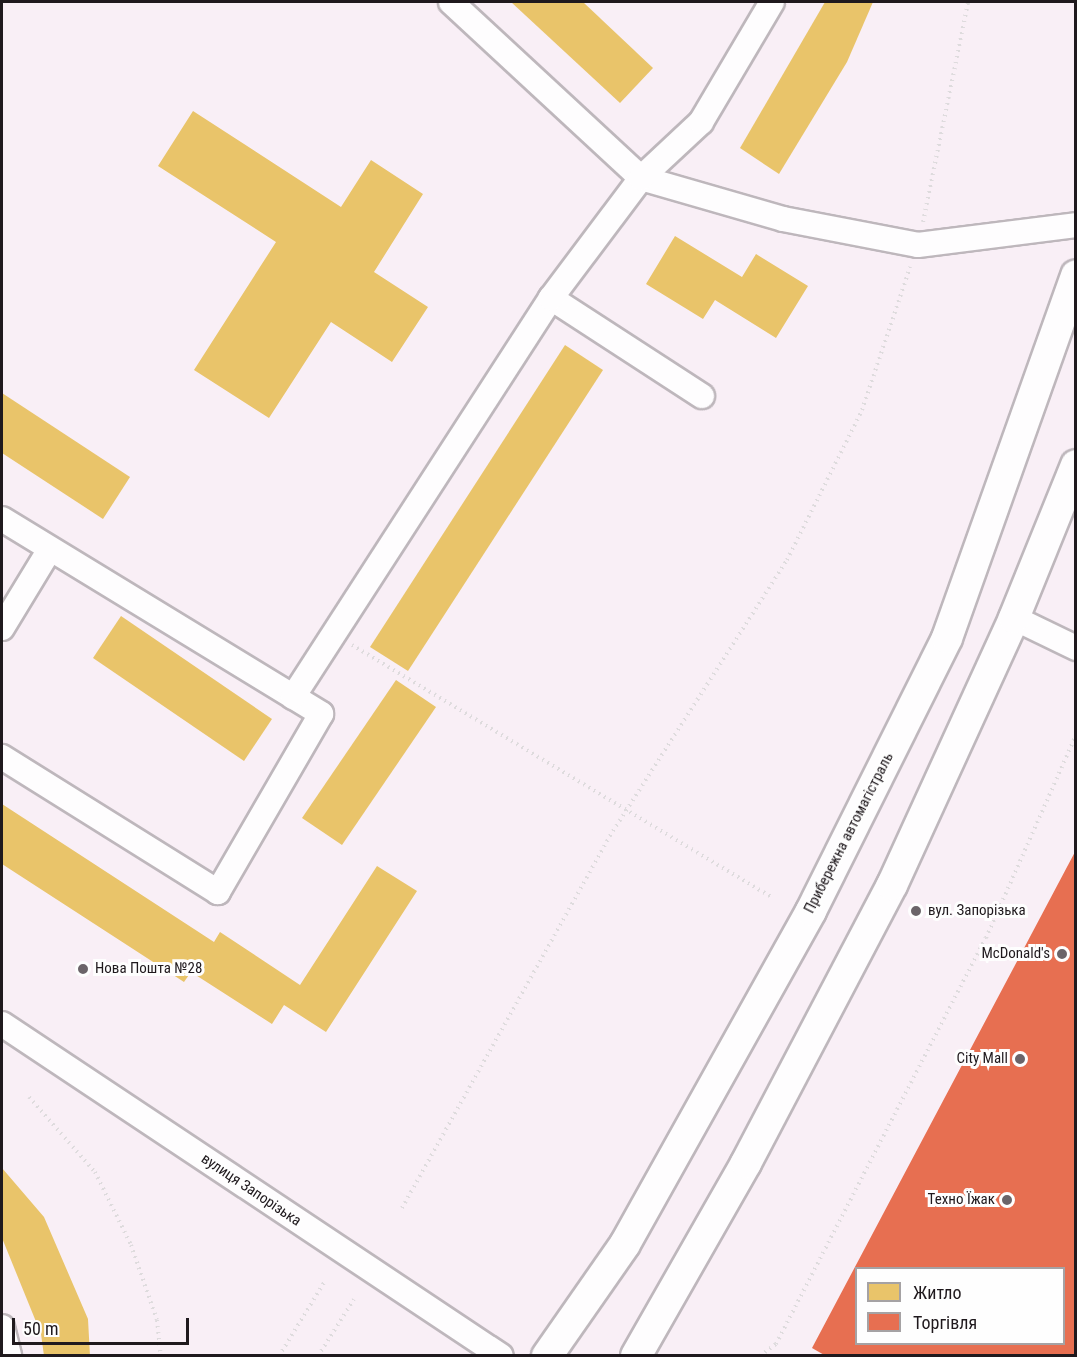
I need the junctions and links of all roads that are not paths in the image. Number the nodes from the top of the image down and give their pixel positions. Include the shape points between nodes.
1 (451, 2) edge
2 (772, 2) edge
3 (641, 178) junction
4 (1076, 225) edge
5 (1076, 275) edge
6 (551, 298) junction
7 (702, 396) dead end
8 (1076, 465) edge
9 (2, 519) edge
10 (50, 549) junction
11 (1014, 618) junction
12 (2, 628) edge
13 (1076, 648) edge
14 (293, 697) junction
15 (2, 757) edge
16 (2, 1024) edge
17 (2, 1327) edge
18 (9, 1356) edge
19 (501, 1356) edge
20 (547, 1356) edge
21 (636, 1356) edge

1 - 3 street
2 - 3 street via 701,122
3 - 4 street via 804,224 918,245
3 - 6 street
5 - 20 main road, Прибережна автомагістраль via 947,638 805,921 625,1244
6 - 7 street
6 - 14 street
8 - 11 main road
9 - 10 street
10 - 12 street
10 - 14 street
11 - 13 street
11 - 21 main road via 892,885 746,1162
14 - 15 street via 321,714 218,892
16 - 19 street, вулиця Запорізька
17 - 18 street

